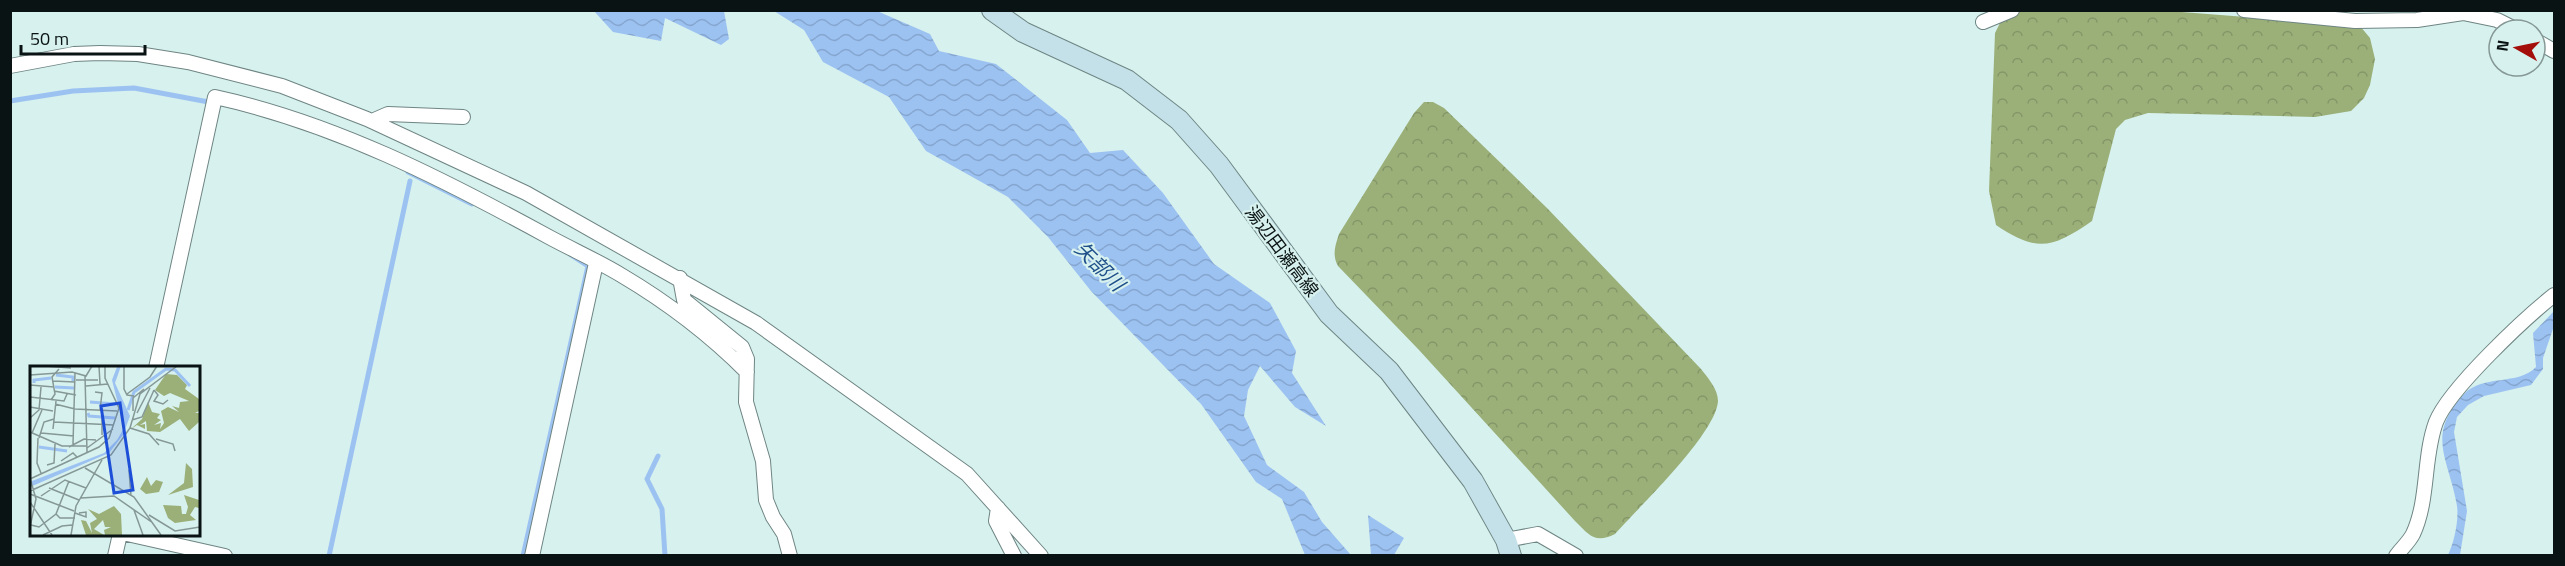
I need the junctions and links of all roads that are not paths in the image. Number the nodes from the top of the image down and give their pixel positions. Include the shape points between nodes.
1 (992, 10) edge
2 (2012, 10) edge
3 (2244, 10) edge
4 (2487, 18) edge
5 (1983, 22) dead end
6 (10, 66) edge
7 (463, 117) dead end
8 (372, 121) junction
9 (596, 263) junction
10 (680, 278) junction
11 (2554, 295) edge
12 (156, 366) edge
13 (747, 372) junction
14 (998, 508) junction
15 (120, 536) edge
16 (136, 536) edge
17 (1509, 548) edge
18 (115, 555) edge
19 (225, 555) edge
20 (532, 555) edge
21 (790, 555) edge
22 (1014, 555) edge
23 (1041, 555) edge
24 (1576, 555) edge
25 (2396, 555) edge

1 - 17 main road, 湯辺田瀬高線 via 1023,32 1127,80 1179,120 1219,165 1329,314 1389,371 1473,481
2 - 5 street
3 - 4 street via 2355,21 2417,20 2463,13
6 - 8 street via 74,54 138,54 188,62 282,86
7 - 8 street via 388,114
8 - 10 street via 526,193
9 - 12 street via 504,212 380,152 311,123 215,97
9 - 13 street via 659,299 722,347
9 - 20 street
10 - 13 street via 684,300 742,347
10 - 14 street via 756,323 967,474
11 - 25 street via 2451,396 2436,422 2412,535
13 - 21 street via 746,402 764,461 766,500
14 - 22 street via 996,521
14 - 23 street
15 - 18 street
16 - 19 street
17 - 24 street via 1538,534

